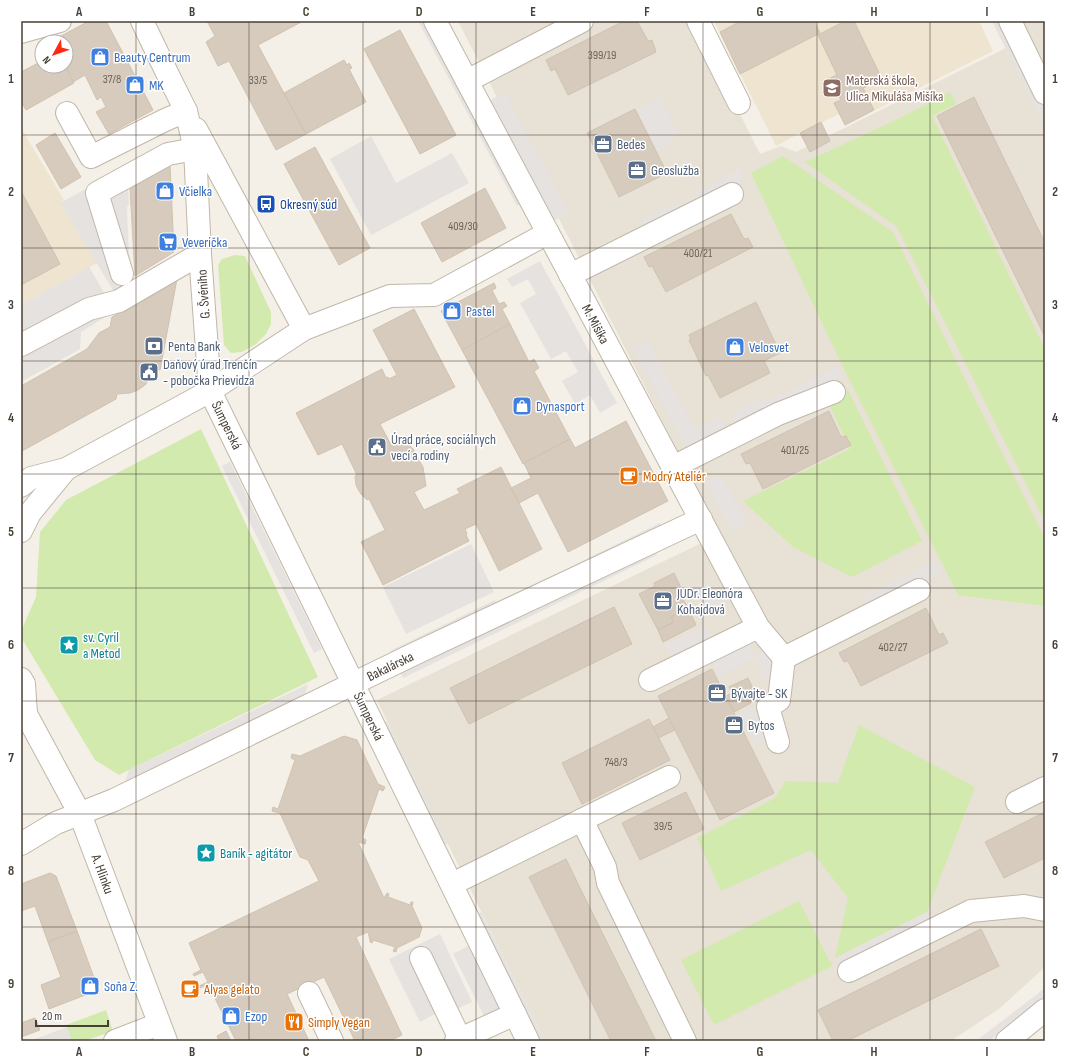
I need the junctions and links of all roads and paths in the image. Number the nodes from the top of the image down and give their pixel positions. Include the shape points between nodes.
1 (60, 21) edge
2 (142, 21) edge
3 (435, 21) edge
4 (582, 21) edge
5 (698, 21) edge
6 (1010, 21) edge
7 (21, 32) edge
8 (467, 81) junction
9 (1045, 93) edge
10 (739, 103) dead end
11 (186, 111) junction
12 (67, 113) dead end
13 (195, 149) junction
14 (732, 194) dead end
15 (548, 234) junction
16 (200, 254) junction
17 (122, 274) dead end
18 (570, 275) junction
19 (304, 329) junction
20 (21, 345) edge
21 (210, 391) junction
22 (834, 392) dead end
23 (673, 467) junction
24 (66, 469) junction
25 (24, 477) edge
26 (701, 519) junction
27 (21, 531) edge
28 (919, 590) dead end
29 (758, 627) junction
30 (784, 658) junction
31 (21, 679) edge
32 (650, 680) dead end
33 (354, 684) junction
34 (23, 712) edge
35 (778, 742) dead end
36 (669, 777) dead end
37 (1045, 788) edge
38 (1017, 802) dead end
39 (80, 814) junction
40 (582, 820) junction
41 (21, 844) edge
42 (452, 884) junction
43 (1045, 910) edge
44 (421, 958) dead end
45 (849, 971) dead end
46 (309, 993) dead end
47 (1045, 1010) edge
48 (515, 1014) junction
49 (162, 1033) edge
50 (459, 1040) edge
51 (115, 1041) edge
52 (332, 1041) edge
53 (528, 1041) edge
54 (686, 1041) edge
55 (1007, 1041) edge

1 - 7 street
2 - 11 street, G. Švéniho
3 - 8 street, M. Mišíka
4 - 8 street
5 - 10 street
6 - 9 street
8 - 15 street, M. Mišíka
11 - 12 street via 91,157
11 - 13 street, G. Švéniho
11 - 19 street
13 - 16 street, G. Švéniho
13 - 17 street via 168,154 97,193
14 - 18 street
15 - 18 street, M. Mišíka
15 - 19 street via 434,295 390,296
16 - 20 street via 119,301 89,309
16 - 21 street, G. Švéniho
18 - 23 street, M. Mišíka
19 - 21 street
21 - 24 street
21 - 33 street, Šumperská
22 - 23 street via 778,414
23 - 26 street, M. Mišíka
24 - 25 street
24 - 27 street via 30,513
26 - 29 street, M. Mišíka
26 - 33 street, Bakalárska
28 - 30 street
29 - 30 street, M. Mišíka
29 - 32 street
30 - 35 street via 779,700 768,707
31 - 34 street, A. Hlinku via 24,684
33 - 39 street, Bakalárska
33 - 42 street, Šumperská
34 - 39 street, A. Hlinku
36 - 40 street
37 - 38 street
39 - 41 street, Bakalárska via 56,823
39 - 49 street, A. Hlinku
40 - 42 street
40 - 54 street via 605,867 608,884
42 - 48 street, Šumperská
43 - 45 street via 1024,906 971,911
44 - 50 street
46 - 52 street
47 - 55 street
48 - 50 street
48 - 53 street, Šumperská
49 - 51 street

